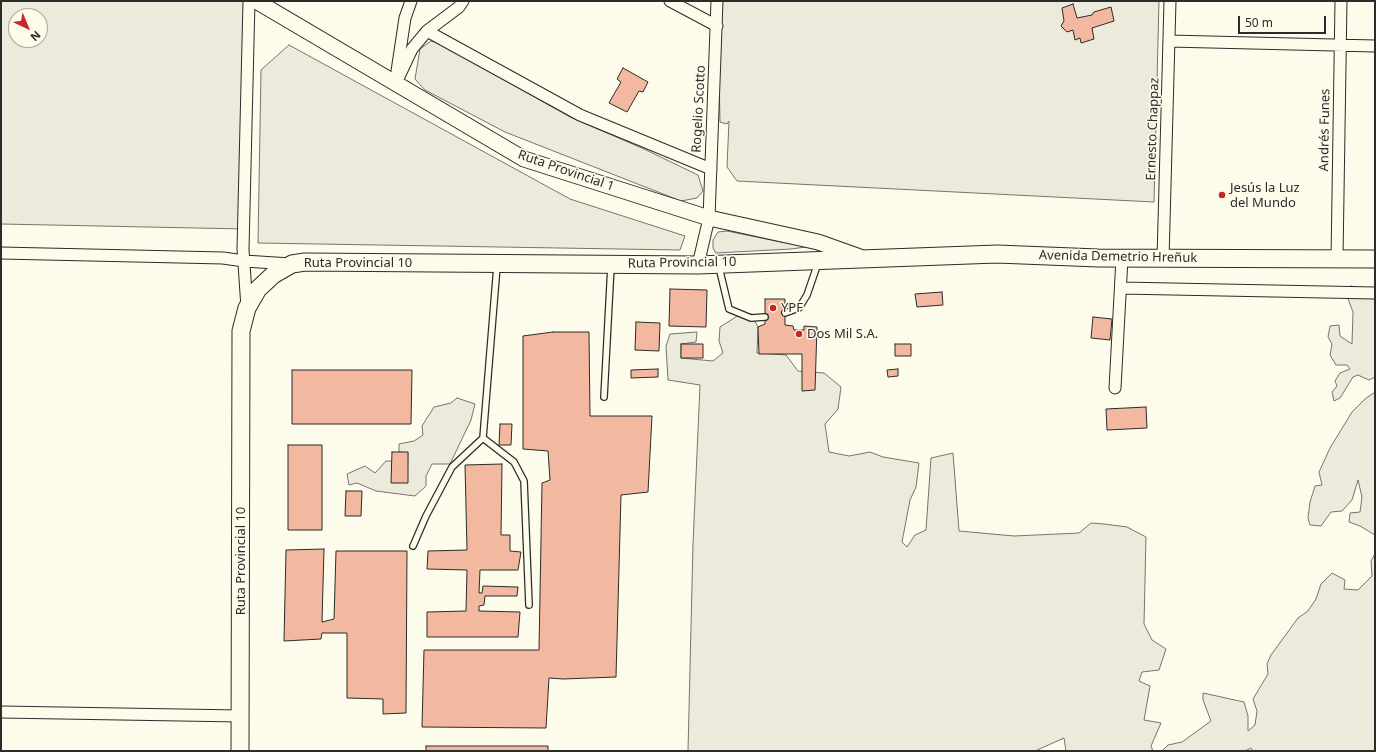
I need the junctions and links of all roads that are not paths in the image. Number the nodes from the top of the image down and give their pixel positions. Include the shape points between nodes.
1 (249, 1) edge
2 (256, 1) edge
3 (410, 1) edge
4 (463, 1) edge
5 (670, 1) edge
6 (717, 1) edge
7 (1170, 1) edge
8 (1340, 1) edge
9 (717, 26) junction
10 (428, 31) junction
11 (1169, 41) junction
12 (1340, 46) junction
13 (1375, 46) edge
14 (396, 83) junction
15 (711, 169) junction
16 (709, 218) junction
17 (1, 254) edge
18 (860, 257) junction
19 (1122, 258) junction
20 (820, 259) junction
21 (1163, 259) junction
22 (1337, 259) junction
23 (1375, 259) edge
24 (244, 261) junction
25 (292, 264) junction
26 (498, 264) junction
27 (611, 264) junction
28 (698, 264) junction
29 (719, 264) junction
30 (1121, 288) junction
31 (1375, 292) edge
32 (247, 308) junction
33 (785, 313) dead end
34 (765, 317) dead end
35 (1115, 388) dead end
36 (604, 398) dead end
37 (483, 438) junction
38 (413, 546) dead end
39 (529, 604) dead end
40 (1, 712) edge
41 (240, 716) junction
42 (240, 751) edge

1 - 24 street
2 - 14 main road, Ruta Provincial 1
3 - 14 street via 405,18
4 - 10 street via 459,8
5 - 9 street
6 - 9 street, Rogelio Scotto
7 - 11 street, Ernesto Chappaz
8 - 12 street, Andrés Funes
9 - 15 street, Rogelio Scotto
10 - 14 street via 412,49
10 - 15 street via 580,115
11 - 12 street
11 - 21 street, Ernesto Chappaz
12 - 13 street
12 - 22 street, Andrés Funes
14 - 16 main road, Ruta Provincial 1 via 524,159
15 - 16 street, Rogelio Scotto
16 - 18 main road, Ruta Provincial 1 via 818,242
16 - 28 street, Rogelio Scotto
17 - 24 street via 223,258
18 - 19 main road, Avenida Demetrio Hreñuk via 997,254
18 - 20 main road, Ruta Provincial 10
19 - 21 main road, Avenida Demetrio Hreñuk
19 - 30 street
20 - 29 main road, Ruta Provincial 10
20 - 33 lane via 807,295 799,308
21 - 22 main road, Avenida Demetrio Hreñuk
22 - 23 main road, Avenida Demetrio Hreñuk
24 - 25 street
24 - 32 street
25 - 26 main road, Ruta Provincial 10
25 - 32 main road, Ruta Provincial 10 via 273,275 258,289
26 - 27 main road, Ruta Provincial 10
26 - 37 lane
27 - 28 main road, Ruta Provincial 10
27 - 36 lane
28 - 29 main road, Ruta Provincial 10
29 - 34 lane via 729,308 751,318
30 - 31 street
30 - 35 street
32 - 41 main road, Ruta Provincial 10 via 242,331
37 - 38 lane via 452,467
37 - 39 lane via 514,462 524,481
40 - 41 street
41 - 42 main road, Ruta Provincial 10

